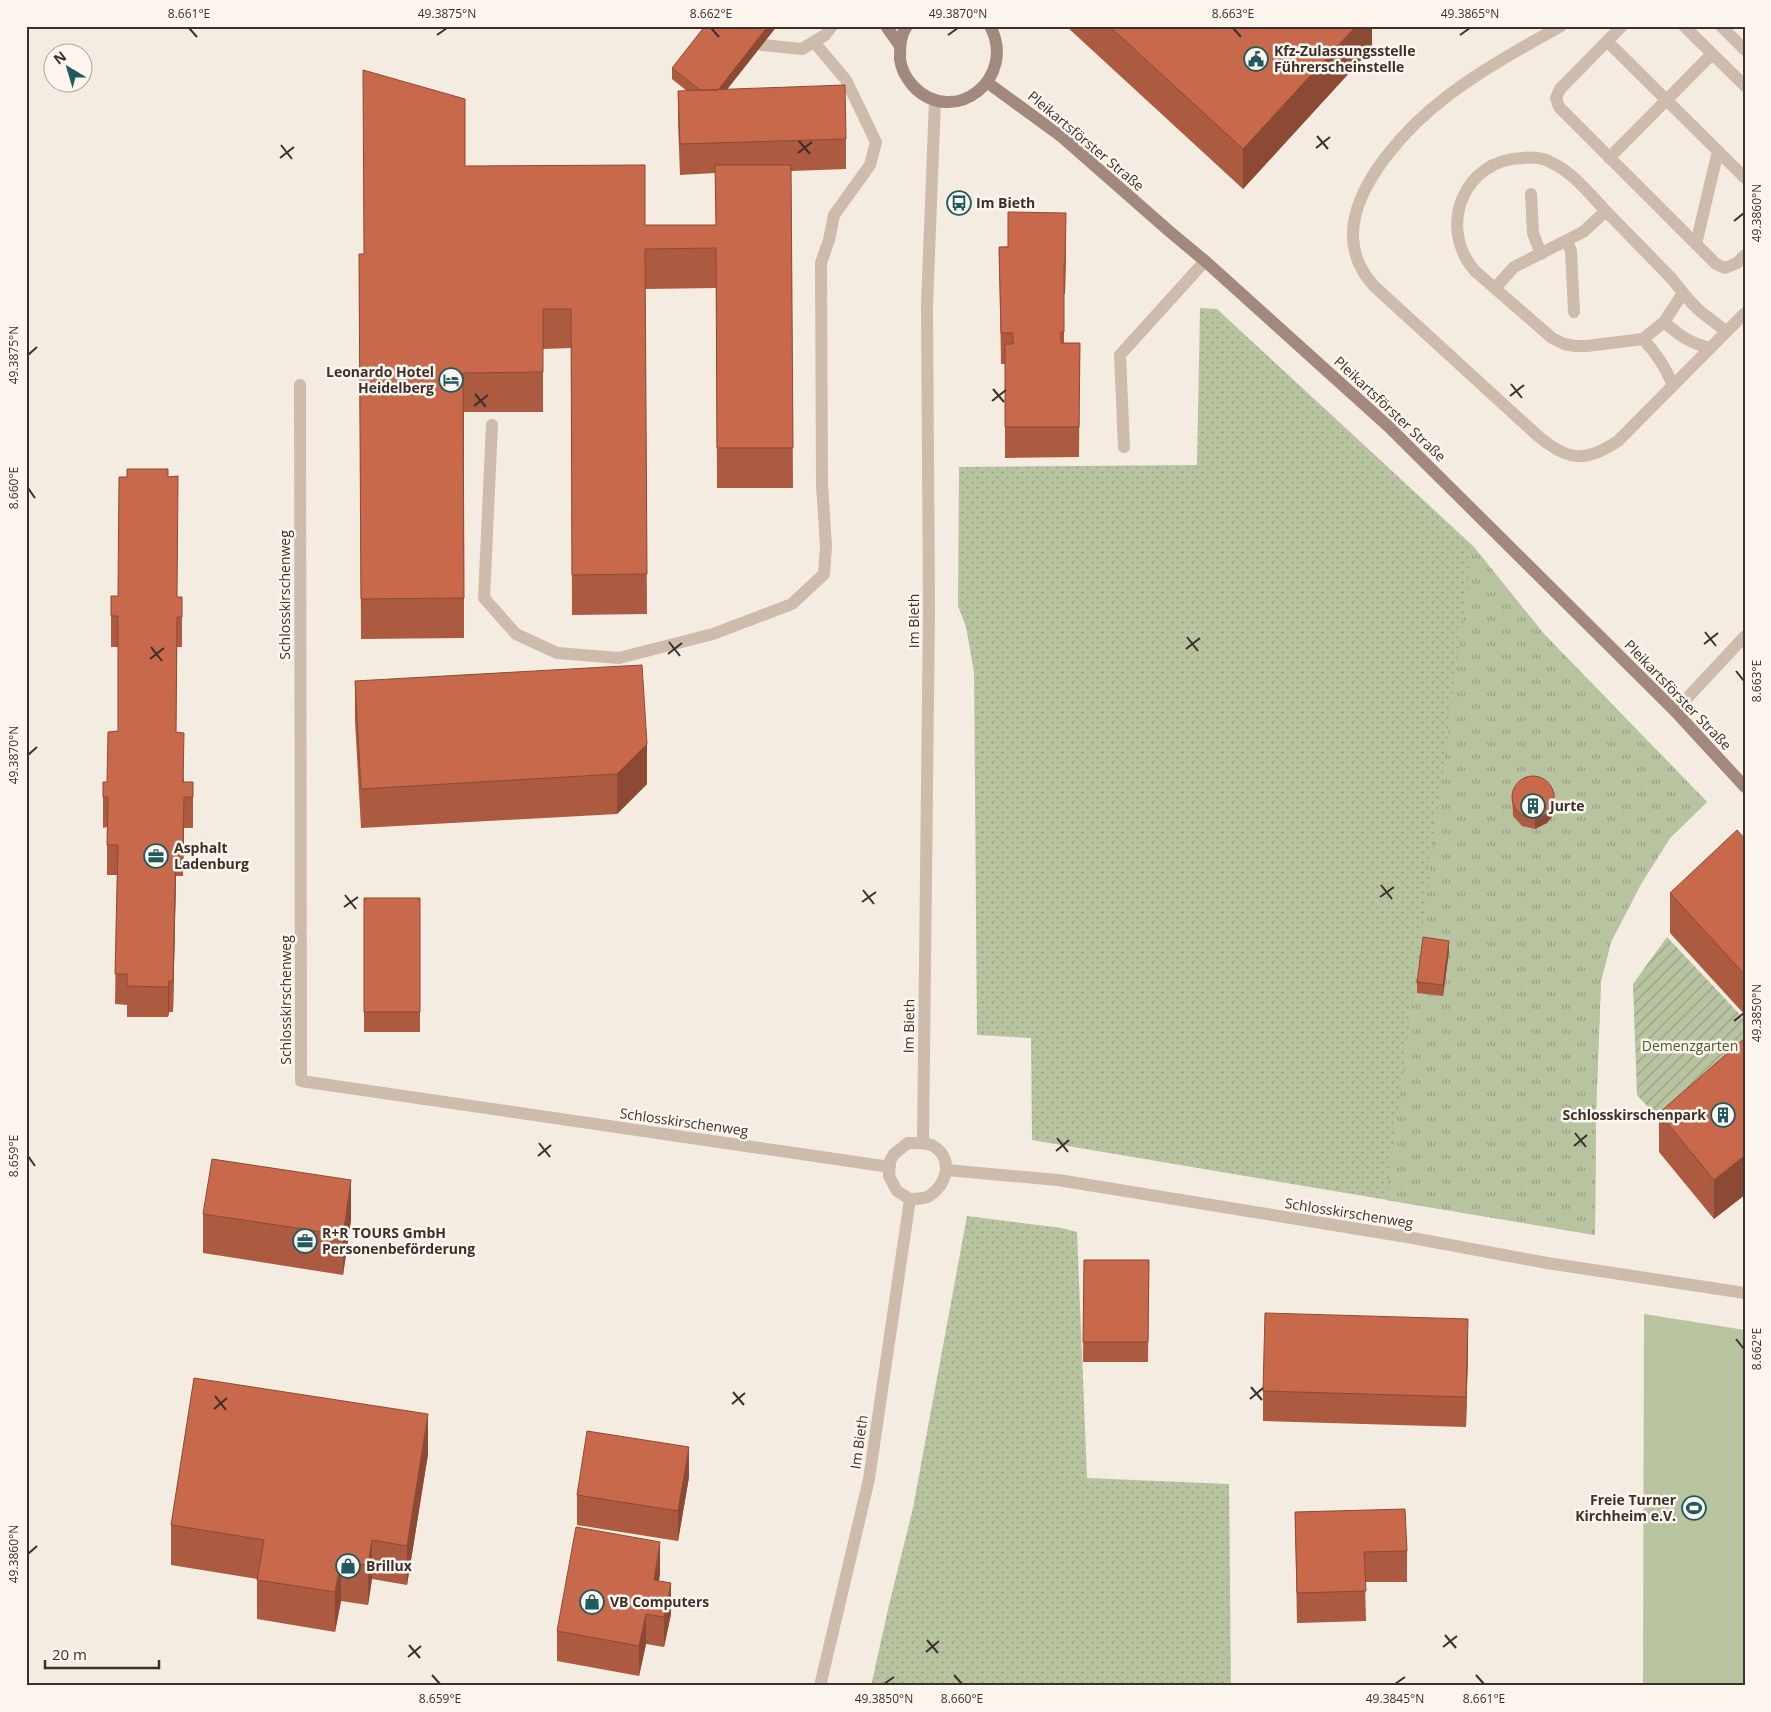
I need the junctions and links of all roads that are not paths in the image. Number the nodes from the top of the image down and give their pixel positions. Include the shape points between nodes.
1 (832, 26) edge
2 (886, 26) edge
3 (907, 26) edge
4 (990, 26) edge
5 (1561, 26) edge
6 (1622, 26) edge
7 (1684, 26) edge
8 (1721, 26) edge
9 (1607, 41) junction
10 (814, 42) junction
11 (762, 45) edge
12 (900, 46) junction
13 (1745, 50) edge
14 (1712, 54) junction
15 (988, 83) junction
16 (1745, 86) edge
17 (934, 100) junction
18 (1666, 100) junction
19 (1718, 151) junction
20 (1609, 158) junction
21 (1745, 178) edge
22 (1532, 194) dead end
23 (1606, 211) junction
24 (1567, 241) junction
25 (1696, 244) junction
26 (1541, 254) junction
27 (1745, 255) edge
28 (1205, 261) junction
29 (1495, 288) junction
30 (1683, 293) junction
31 (1574, 312) dead end
32 (1745, 313) edge
33 (1664, 322) junction
34 (1726, 332) junction
35 (1643, 339) junction
36 (1710, 348) junction
37 (300, 385) dead end
38 (1673, 386) junction
39 (492, 426) dead end
40 (1124, 447) dead end
41 (1745, 636) edge
42 (1675, 711) junction
43 (1745, 787) edge
44 (923, 1143) junction
45 (890, 1167) junction
46 (946, 1170) junction
47 (910, 1199) junction
48 (1745, 1293) edge
49 (820, 1686) edge

1 - 10 street
2 - 12 street
3 - 12 street
4 - 15 street via 996,36 998,52 996,69
5 - 38 street via 1450,94 1395,146 1370,182 1357,210 1353,239 1357,259 1374,286 1555,450 1572,456 1604,451
6 - 9 street
7 - 14 street
8 - 13 street
9 - 18 street
9 - 20 street via 1560,89 1556,98 1559,107
10 - 11 street via 802,49
10 - 39 street via 846,80 876,142 870,165 834,215 821,262 824,574 792,604 712,634 619,658 557,653 516,634 484,598
12 - 17 street via 900,63 907,79 919,92
14 - 16 street
14 - 18 street
15 - 17 street via 969,97 946,102
15 - 28 street, Pleikartsförster Straße via 1062,137
17 - 44 street, Im Bieth via 927,305 929,610
18 - 19 street
18 - 20 street
19 - 21 street
19 - 25 street
20 - 25 street
22 - 26 street via 1533,233
23 - 24 street via 1583,232
23 - 29 street via 1567,173 1544,160 1531,157 1508,160 1480,174 1465,191 1460,204 1458,239 1467,262
23 - 30 street
24 - 26 street
24 - 31 street via 1571,250
25 - 27 street via 1716,264 1726,268 1737,264
26 - 29 street via 1514,267
28 - 40 street via 1120,355
28 - 42 street, Pleikartsförster Straße via 1388,426
29 - 35 street via 1552,338 1564,344 1587,346
30 - 33 street
30 - 34 street
32 - 34 street
33 - 35 street
33 - 36 street via 1694,344
34 - 36 street
35 - 38 street via 1667,369
36 - 38 street
37 - 45 street, Schlosskirschenweg via 301,1081
41 - 42 street
42 - 43 street, Pleikartsförster Straße
44 - 45 street via 908,1143 894,1154
44 - 46 street via 934,1147 943,1157
45 - 47 street via 889,1176 897,1190
46 - 47 street via 942,1184 927,1197
46 - 48 street, Schlosskirschenweg via 1058,1180 1547,1263
47 - 49 street, Im Bieth via 869,1479

